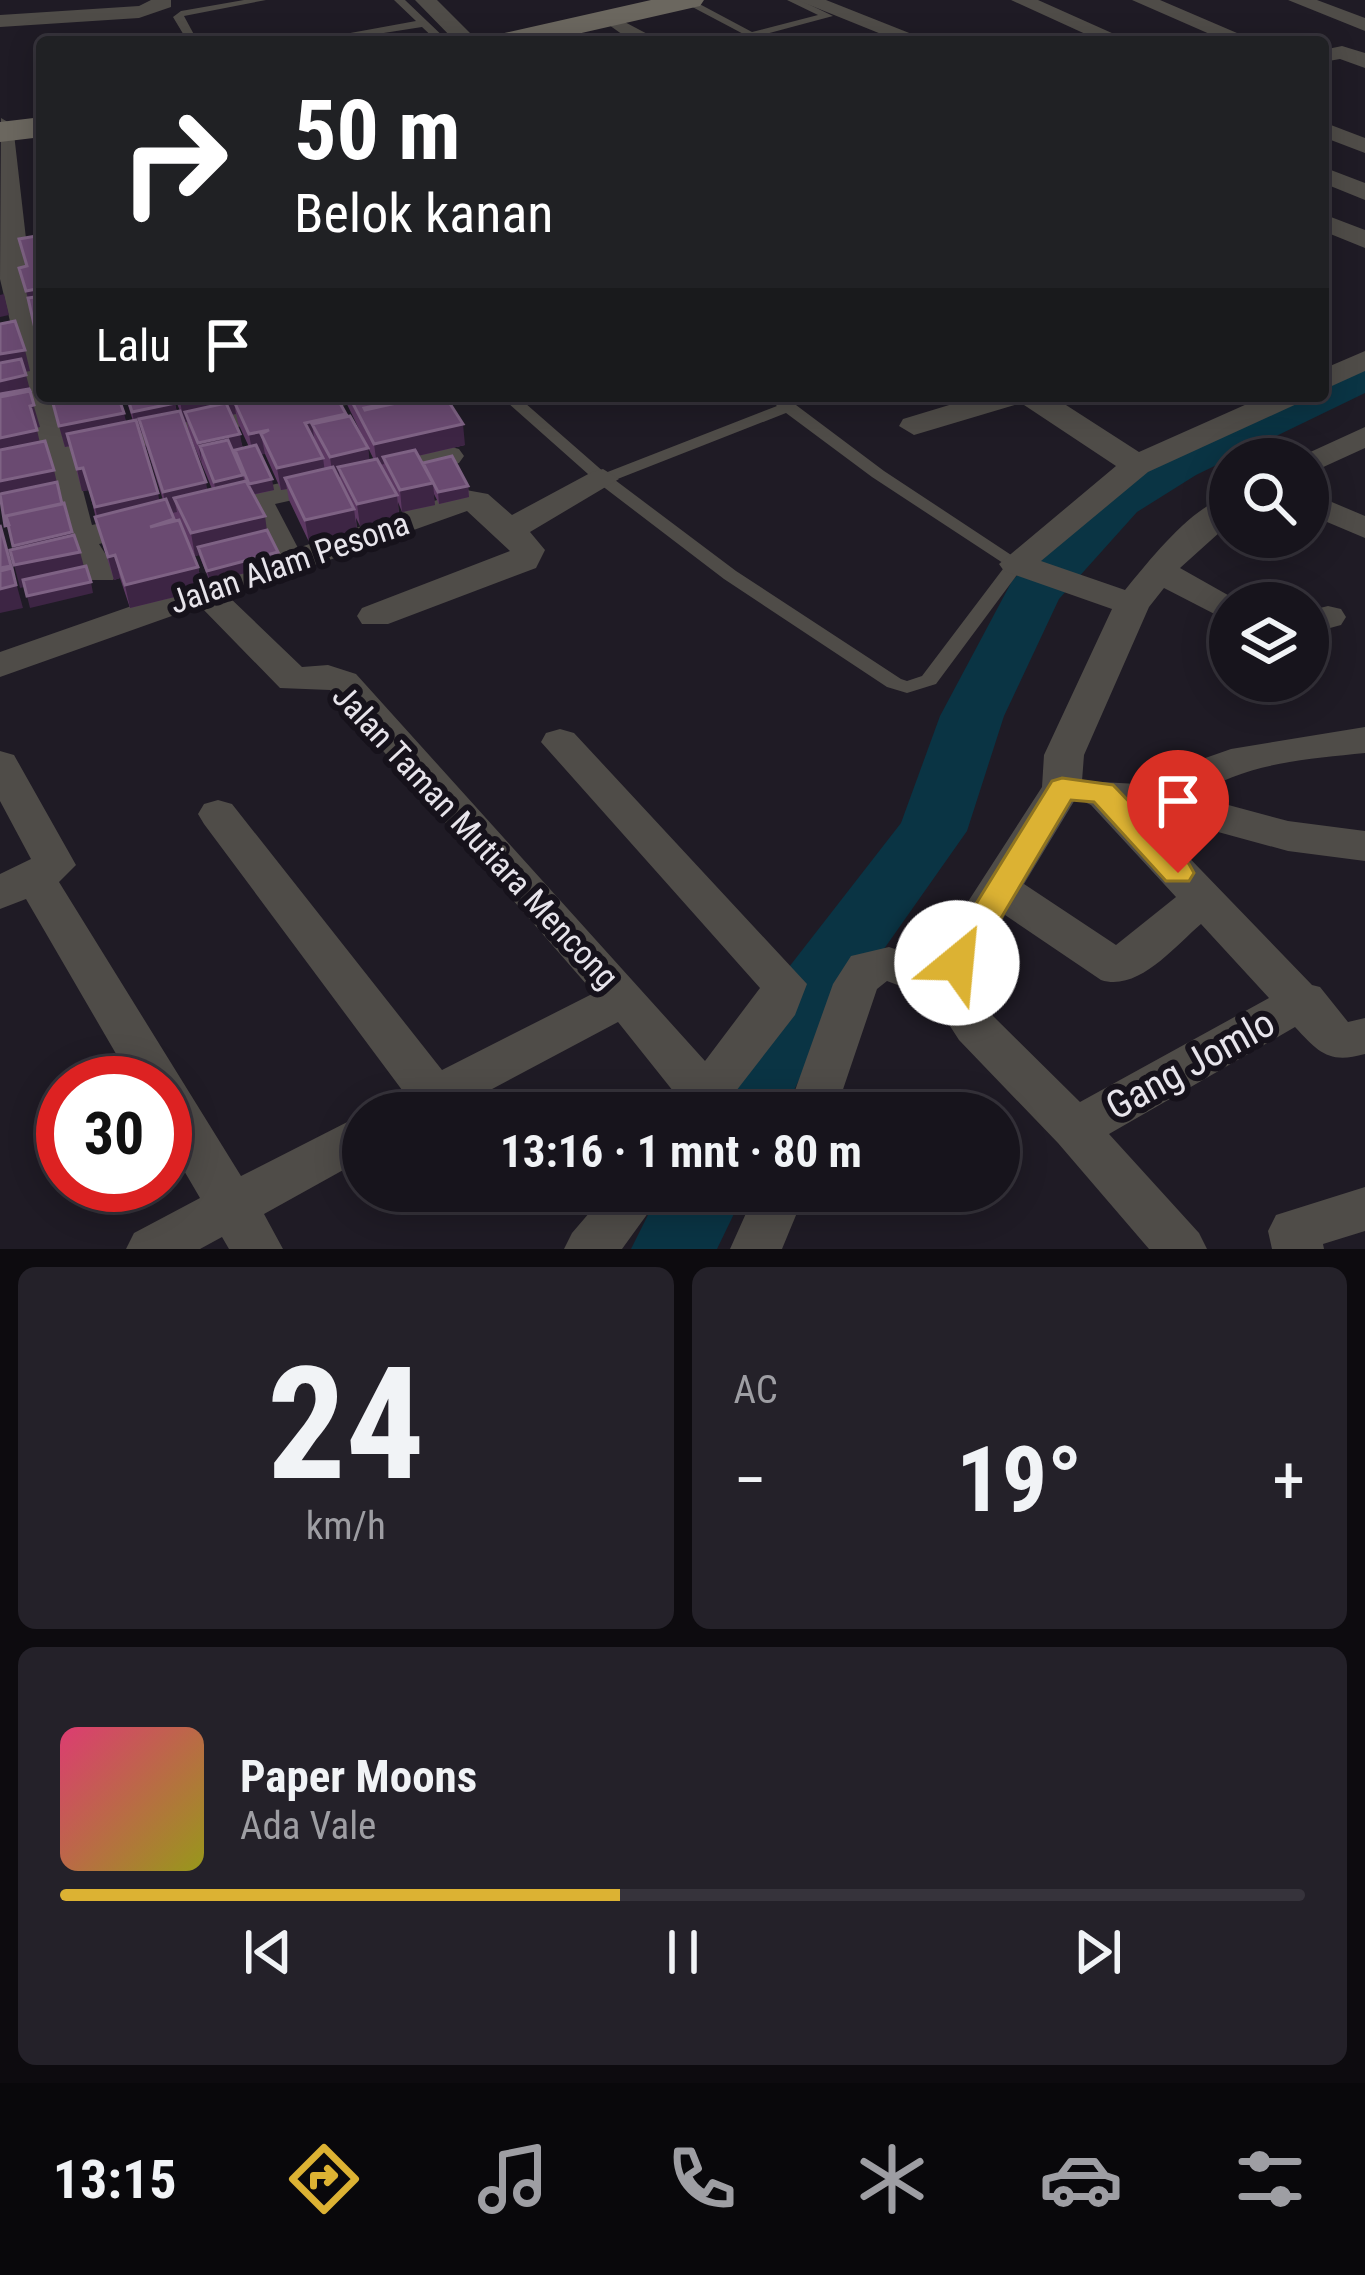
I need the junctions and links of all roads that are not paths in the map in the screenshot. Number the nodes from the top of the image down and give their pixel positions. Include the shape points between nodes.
1 (161, 0) edge
2 (261, 0) edge
3 (398, 0) edge
4 (792, 0) edge
5 (807, 0) edge
6 (1021, 0) edge
7 (1074, 0) edge
8 (1142, 0) edge
9 (1298, 0) edge
10 (700, 2) edge
11 (200, 5) edge
12 (54, 8) edge
13 (1043, 9) junction
14 (425, 11) edge
15 (0, 21) edge
16 (619, 25) junction
17 (1365, 25) edge
18 (189, 36) edge
19 (332, 36) edge
20 (460, 36) edge
21 (535, 36) edge
22 (569, 36) edge
23 (638, 36) edge
24 (895, 36) edge
25 (1107, 36) edge
26 (1232, 36) edge
27 (1329, 55) edge
28 (1365, 61) edge
29 (36, 124) edge
30 (1, 128) edge
31 (1329, 131) edge
32 (1365, 146) edge
33 (1329, 177) edge
34 (1365, 192) edge
35 (1329, 225) edge
36 (1365, 240) edge
37 (14, 261) edge
38 (22, 316) edge
39 (1329, 347) edge
40 (1362, 362) edge
41 (36, 366) edge
42 (1329, 377) edge
43 (46, 402) edge
44 (316, 402) edge
45 (515, 402) edge
46 (778, 402) edge
47 (781, 402) edge
48 (992, 402) edge
49 (1040, 402) edge
50 (1261, 402) edge
51 (914, 426) dead end
52 (1365, 436) edge
53 (58, 454) junction
54 (1329, 454) edge
55 (448, 456) edge
56 (1137, 465) junction
57 (0, 466) edge
58 (603, 479) junction
59 (256, 498) junction
60 (1329, 512) edge
61 (1209, 526) edge
62 (1365, 528) edge
63 (509, 530) junction
64 (79, 538) junction
65 (283, 553) edge
66 (1035, 571) junction
67 (101, 573) dead end
68 (1145, 588) junction
69 (214, 604) dead end
70 (1209, 605) edge
71 (375, 616) dead end
72 (0, 664) edge
73 (1365, 740) edge
74 (560, 742) dead end
75 (0, 764) edge
76 (1082, 791) junction
77 (1166, 800) junction
78 (218, 814) dead end
79 (1365, 846) edge
80 (999, 889) junction
81 (21, 891) edge
82 (1203, 899) junction
83 (948, 986) junction
84 (625, 998) junction
85 (1302, 1001) junction
86 (1365, 1036) edge
87 (139, 1056) edge
88 (410, 1092) edge
89 (441, 1092) edge
90 (690, 1092) edge
91 (708, 1092) edge
92 (818, 1092) edge
93 (1075, 1129) junction
94 (192, 1140) edge
95 (342, 1151) edge
96 (1365, 1209) edge
97 (621, 1212) edge
98 (772, 1212) edge
99 (244, 1228) edge
100 (152, 1249) edge
101 (590, 1249) edge
102 (756, 1249) edge
103 (1181, 1249) edge
104 (1298, 1249) edge

1 - 12 street via 144,20
2 - 11 lane
3 - 14 lane
4 - 10 lane via 828,16 751,34
5 - 24 street
6 - 13 street
7 - 13 street
8 - 26 street
9 - 17 street
10 - 16 main road
10 - 21 main road
11 - 18 lane via 178,17
12 - 15 street
13 - 25 street
14 - 19 lane
14 - 20 street
16 - 22 main road
16 - 23 street
27 - 28 street
29 - 30 main road
30 - 37 street
31 - 32 street
33 - 34 street
35 - 36 street
37 - 38 street
38 - 41 street
39 - 40 street
40 - 42 street
43 - 53 street
44 - 53 street
45 - 58 lane
46 - 58 lane
47 - 66 lane via 878,474
48 - 51 street
49 - 56 street
50 - 56 street
52 - 54 street
53 - 57 street
53 - 64 street
55 - 59 street
56 - 66 street
58 - 63 street
58 - 66 lane via 730,575 907,687 929,680
59 - 64 street
59 - 65 street
60 - 62 street
61 - 68 street
63 - 71 street via 528,550 524,561
63 - 72 street, Jalan Alam Pesona via 466,500
64 - 67 street
66 - 68 street
68 - 70 street
68 - 76 street via 1064,754
69 - 84 street, Jalan Taman Mutiara Mencong via 293,680 343,682
73 - 77 street via 1259,756 1198,777
74 - 91 street, Jalan Taman Mutiara Mencong via 784,984 779,1002
75 - 81 street via 55,865
76 - 77 street
76 - 80 street
76 - 82 street
77 - 79 street via 1288,836
78 - 88 street, Jalan Taman Mutiara Mencong
80 - 82 street via 1118,968
80 - 83 street
81 - 87 street
82 - 85 street
83 - 92 street via 889,964 867,968
83 - 93 street via 975,1027
84 - 89 street, Jalan Taman Mutiara Mencong
84 - 90 street, Jalan Taman Mutiara Mencong
85 - 86 street via 1339,1043
85 - 93 street, Gang Jomlo
93 - 103 street
94 - 99 street
95 - 99 street
96 - 104 street via 1294,1231
97 - 101 street
98 - 102 street
99 - 100 street

